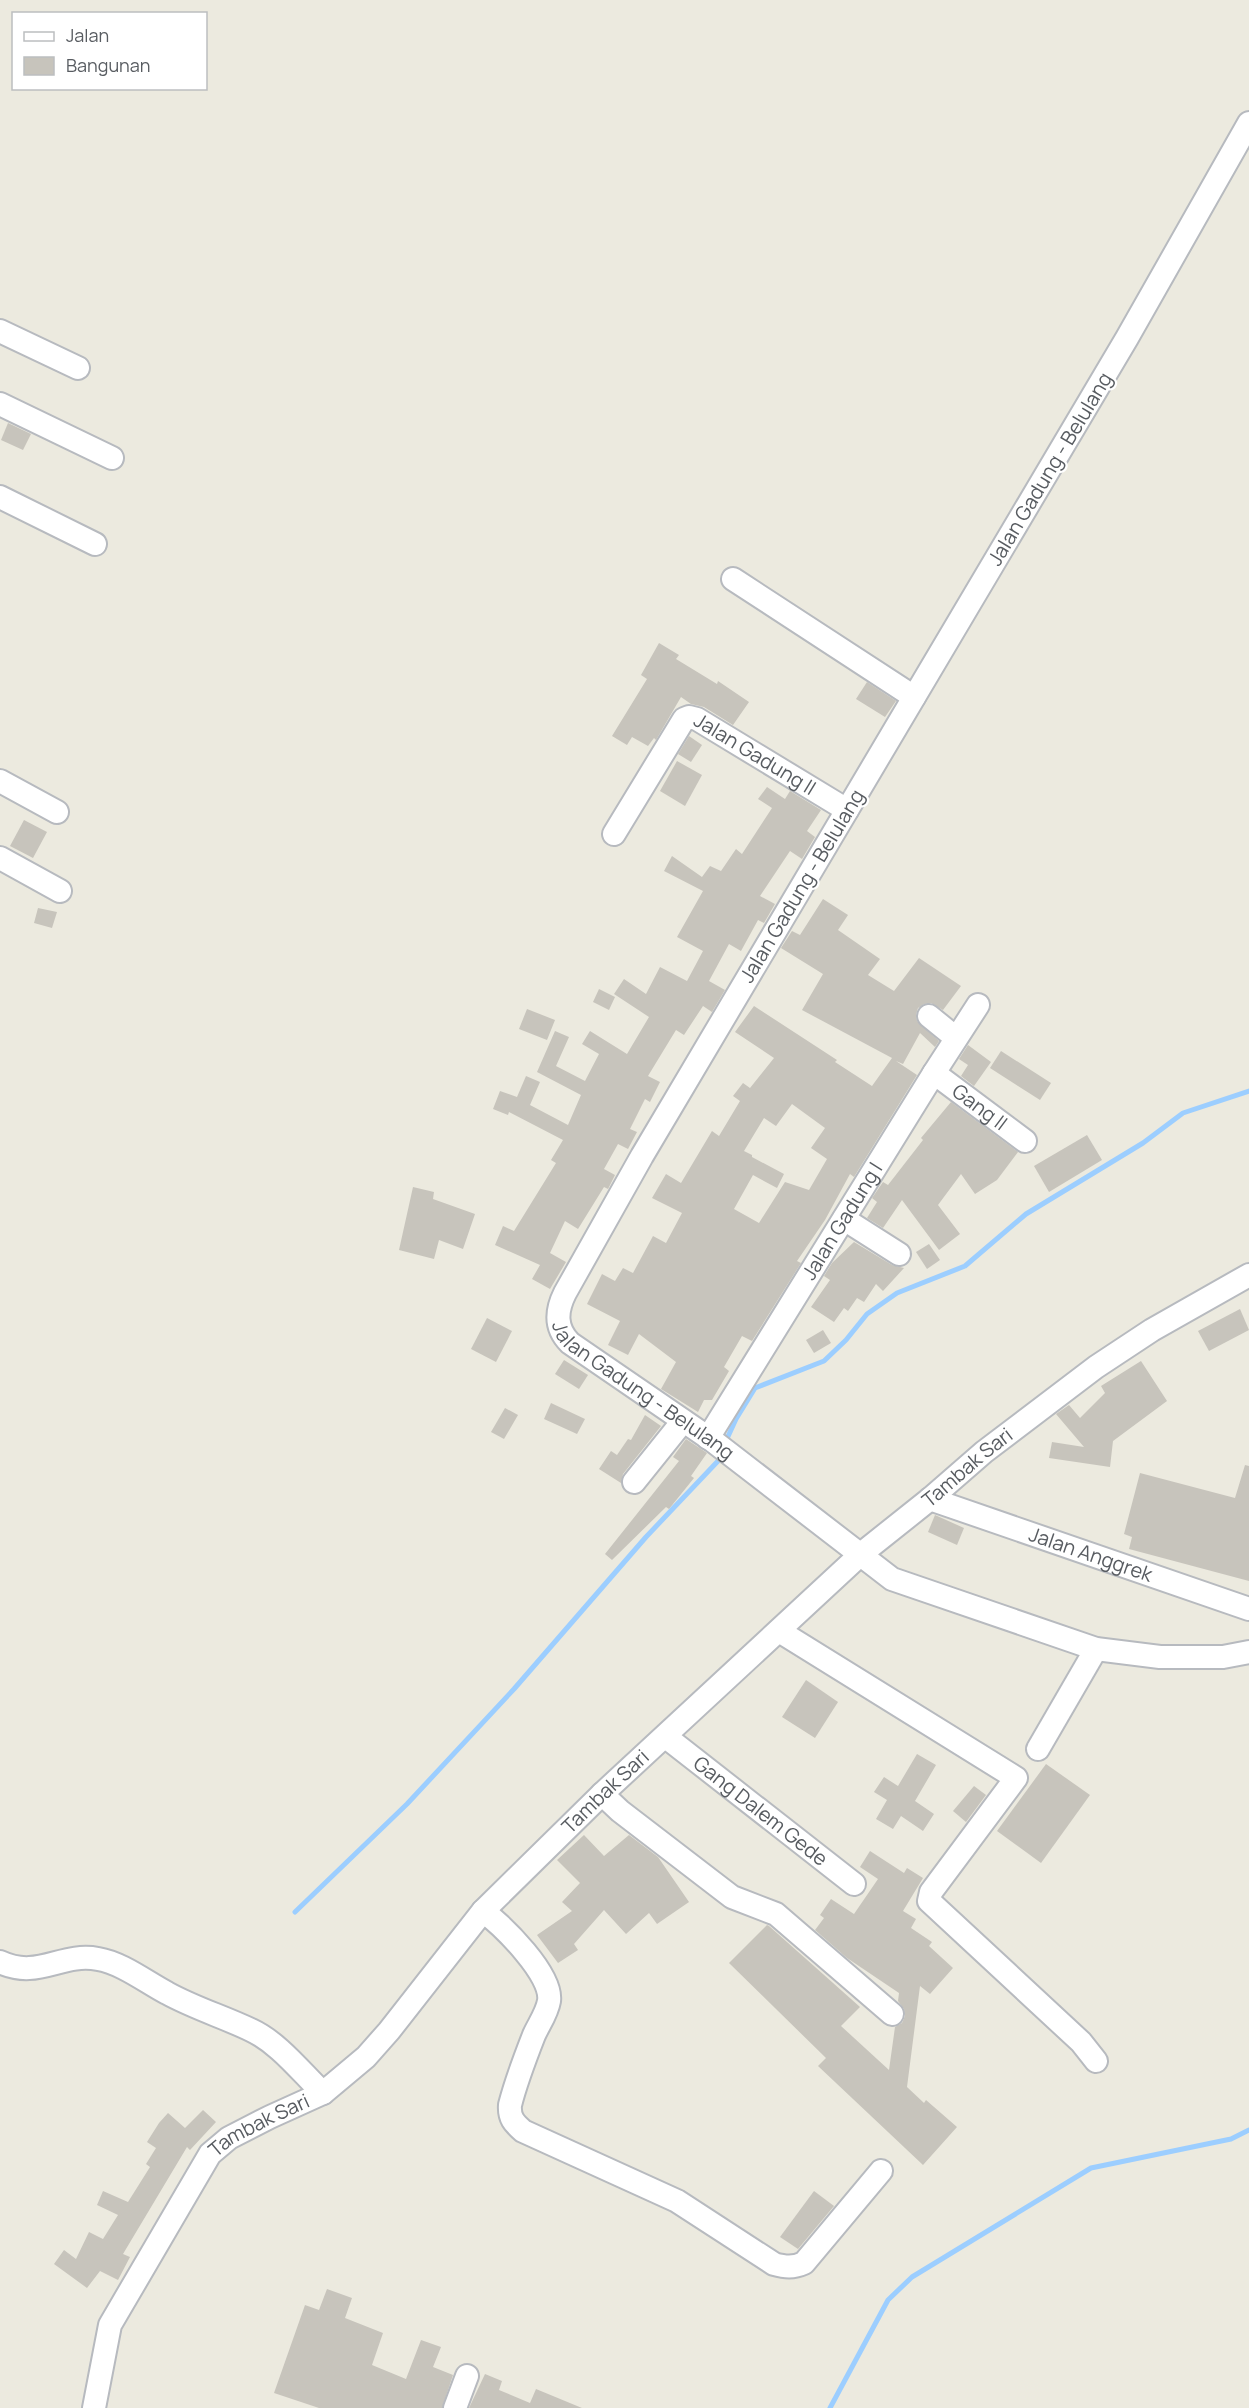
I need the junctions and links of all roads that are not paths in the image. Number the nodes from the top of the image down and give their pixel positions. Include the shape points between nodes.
1 (1249, 123) edge
2 (0, 331) edge
3 (78, 368) dead end
4 (0, 404) edge
5 (112, 458) dead end
6 (0, 496) edge
7 (95, 544) dead end
8 (733, 579) dead end
9 (914, 697) junction
10 (0, 782) edge
11 (847, 810) junction
12 (57, 812) dead end
13 (614, 834) dead end
14 (0, 858) edge
15 (60, 891) dead end
16 (978, 1005) dead end
17 (929, 1016) dead end
18 (956, 1038) junction
19 (934, 1073) junction
20 (1024, 1141) dead end
21 (844, 1219) junction
22 (899, 1254) dead end
23 (1249, 1275) edge
24 (683, 1421) junction
25 (710, 1439) junction
26 (634, 1482) dead end
27 (930, 1500) junction
28 (861, 1554) junction
29 (1249, 1609) edge
30 (779, 1631) junction
31 (1096, 1649) junction
32 (1249, 1652) edge
33 (666, 1737) junction
34 (1038, 1749) dead end
35 (602, 1794) junction
36 (854, 1884) dead end
37 (483, 1911) junction
38 (0, 1962) edge
39 (892, 2014) dead end
40 (1096, 2061) dead end
41 (323, 2093) junction
42 (881, 2171) dead end
43 (467, 2376) dead end
44 (94, 2408) edge
45 (454, 2408) edge

1 - 9 street, Jalan Gadung - Belulang via 1127,338
2 - 3 street
4 - 5 street
6 - 7 street
8 - 9 street
9 - 11 street, Jalan Gadung - Belulang
10 - 12 street
11 - 13 street, Jalan Gadung II via 689,717 684,719
11 - 24 street, Jalan Gadung - Belulang via 642,1156 560,1304 559,1329 570,1343
14 - 15 street
16 - 18 street, Jalan Gadung I
17 - 18 street
18 - 19 street, Jalan Gadung I
19 - 20 street, Gang II
19 - 21 street, Jalan Gadung I
21 - 22 street
21 - 25 street, Jalan Gadung I
23 - 27 street, Tambak Sari via 1096,1367 993,1445
24 - 25 street, Jalan Gadung - Belulang
24 - 26 street
25 - 28 street, Jalan Gadung - Belulang
27 - 28 street, Tambak Sari
27 - 29 street, Jalan Anggrek
28 - 30 street, Tambak Sari
28 - 31 street, Jalan Gadung - Belulang via 892,1579
30 - 33 street, Tambak Sari
30 - 40 street via 1016,1778 931,1892 929,1901 1081,2042
31 - 32 street, Jalan Gadung - Belulang via 1160,1657
31 - 34 street
33 - 35 street, Tambak Sari
33 - 36 street, Gang Dalem Gede
35 - 37 street, Tambak Sari
35 - 39 street via 732,1897 776,1914
37 - 41 street, Tambak Sari via 389,2031 366,2057
37 - 42 street via 528,1956 550,1993 510,2105 509,2114 523,2131 677,2201 774,2264 788,2267 804,2262
38 - 41 street via 24,1970 84,1957 108,1961 197,2008 252,2030 273,2044
41 - 44 street, Tambak Sari via 229,2138 210,2154 110,2325
43 - 45 street

